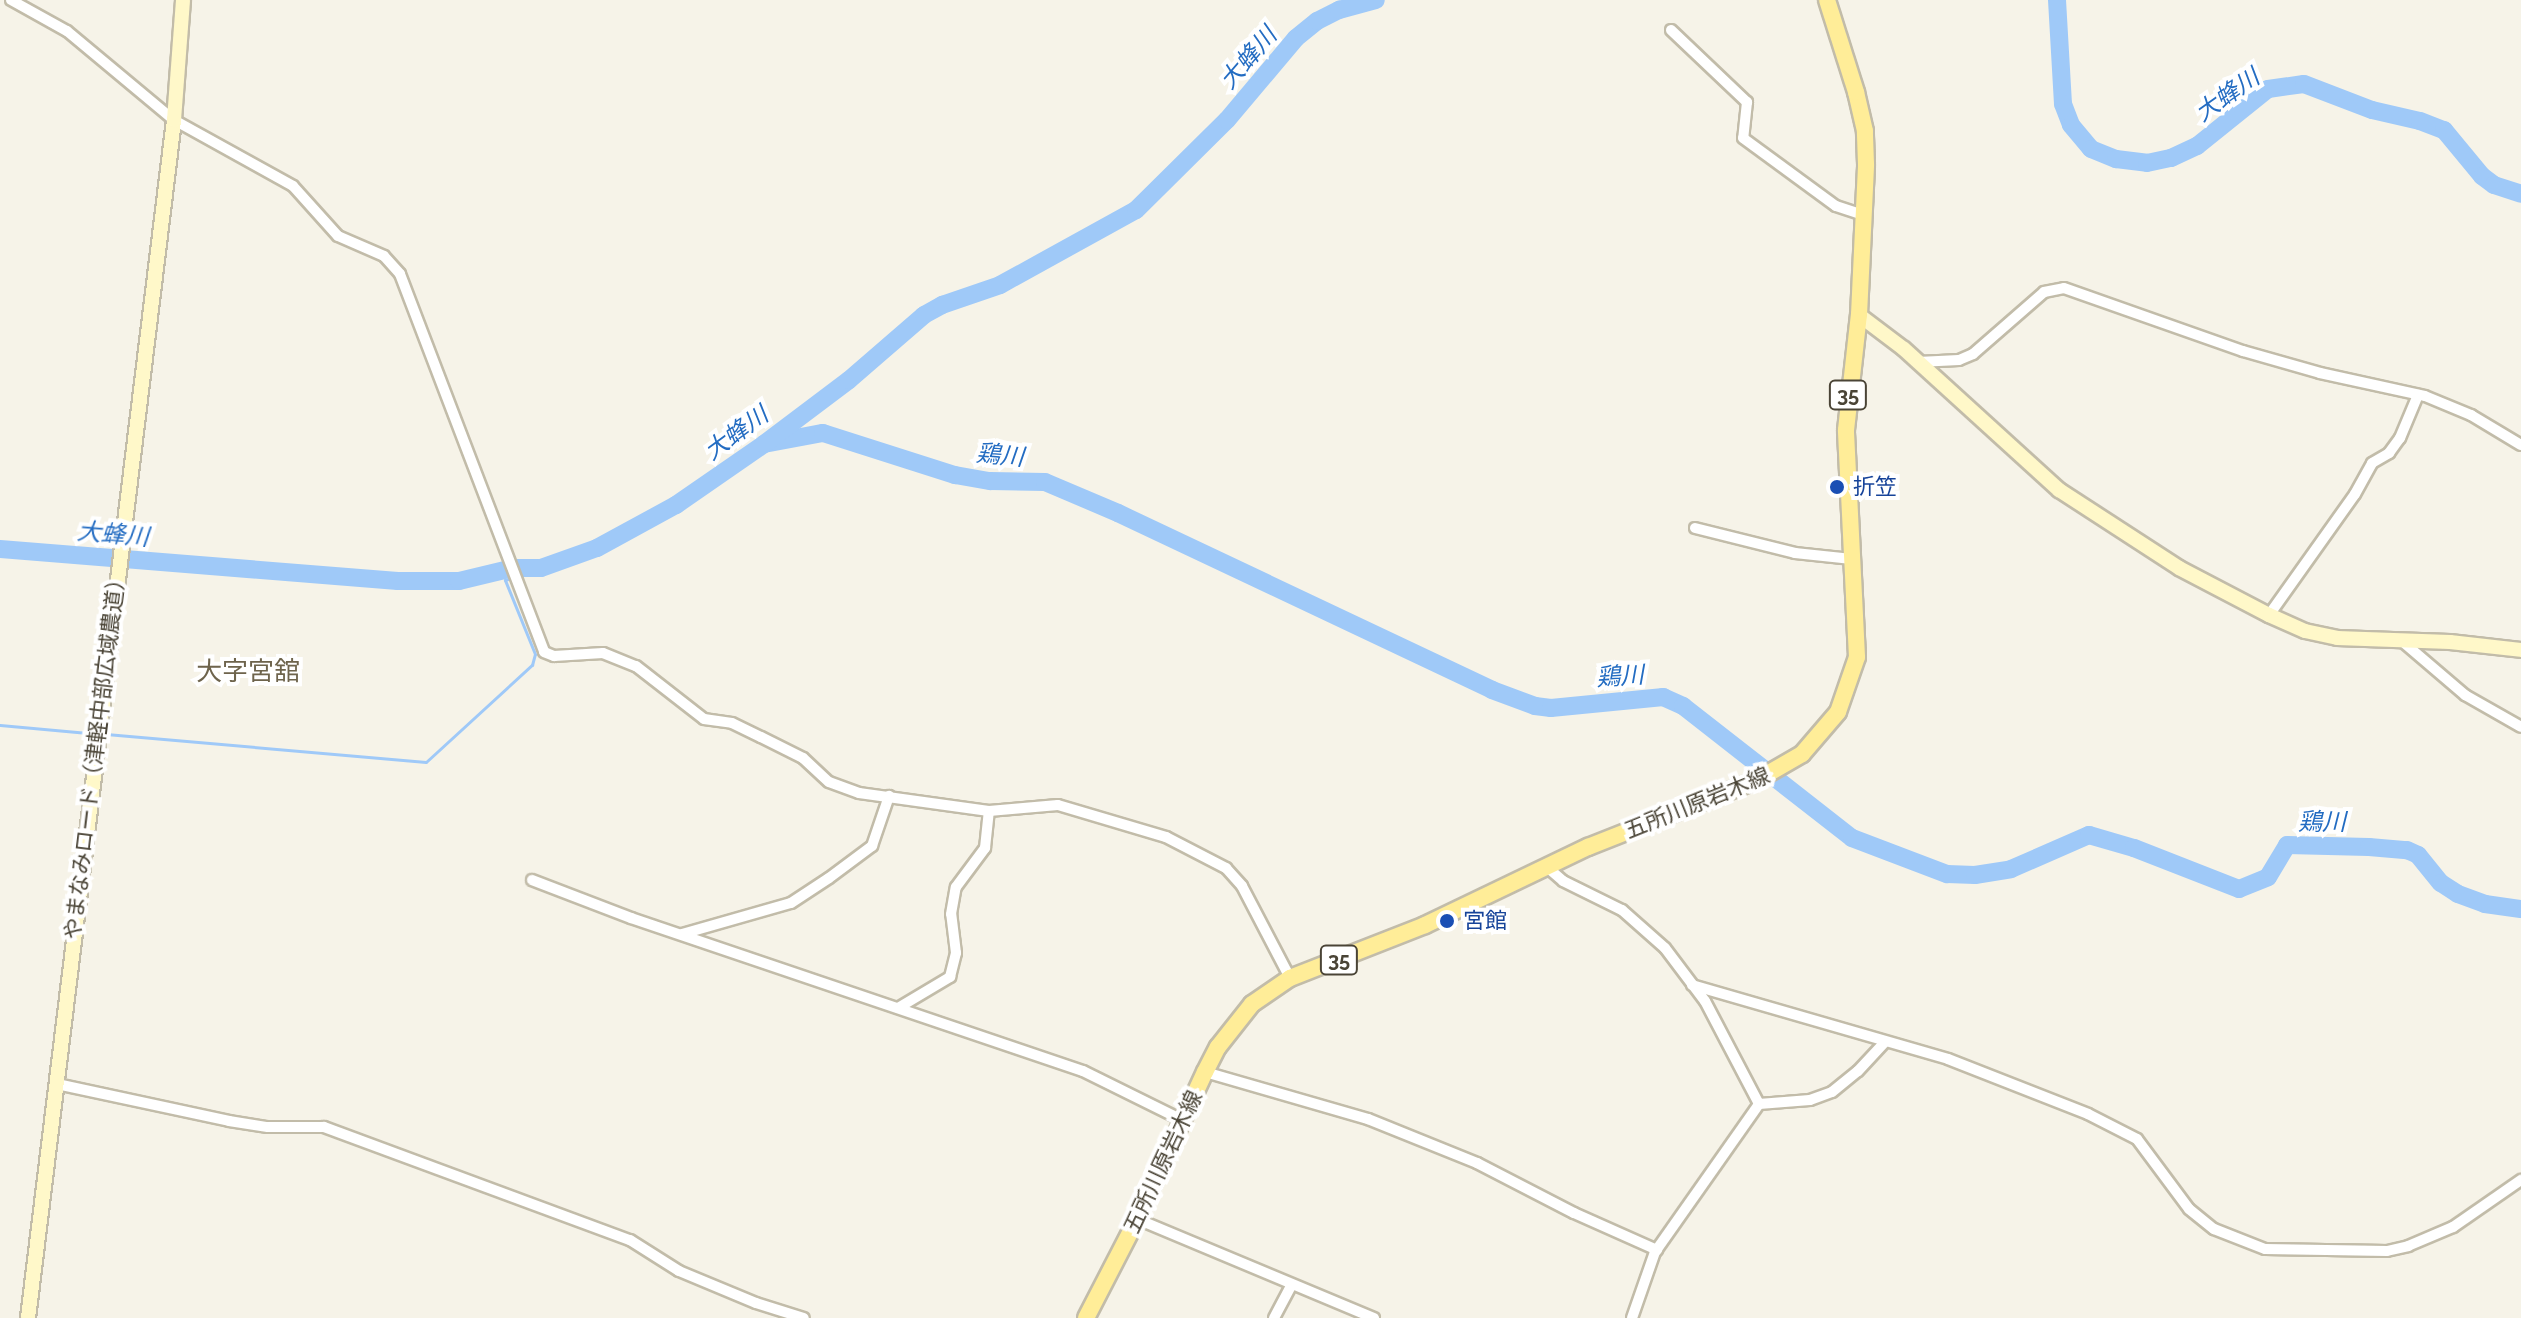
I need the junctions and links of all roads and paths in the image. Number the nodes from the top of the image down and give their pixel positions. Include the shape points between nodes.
1 (11, 0) edge
2 (183, 0) edge
3 (1827, 0) edge
4 (1671, 30) dead end
5 (174, 120) junction
6 (1863, 215) junction
7 (1859, 315) junction
8 (1918, 362) junction
9 (2418, 395) junction
10 (2521, 445) edge
11 (1695, 528) dead end
12 (1852, 559) junction
13 (2269, 615) junction
14 (2403, 642) junction
15 (2521, 650) edge
16 (2521, 727) edge
17 (889, 796) junction
18 (989, 811) junction
19 (1547, 867) junction
20 (532, 880) dead end
21 (680, 934) junction
22 (1290, 978) junction
23 (1692, 985) junction
24 (898, 1008) junction
25 (1884, 1043) junction
26 (1205, 1072) junction
27 (57, 1084) junction
28 (1759, 1104) junction
29 (1182, 1120) junction
30 (2521, 1180) edge
31 (1137, 1219) junction
32 (1657, 1250) junction
33 (1291, 1286) junction
34 (28, 1318) edge
35 (804, 1318) edge
36 (1086, 1318) edge
37 (1274, 1318) edge
38 (1374, 1318) edge
39 (1632, 1318) edge

1 - 5 street via 67,31
2 - 5 street, やまなみロード（津軽中部広域農道）
3 - 6 main road, 五所川原岩木線 / 35 via 1865,131
4 - 6 street via 1747,102 1743,138 1836,206
5 - 17 street via 293,186 338,236 384,256 400,274 544,652 603,653 636,666 704,719 732,723 803,758 829,782
5 - 27 street, やまなみロード（津軽中部広域農道）
6 - 7 main road, 五所川原岩木線 / 35
7 - 8 street
7 - 12 main road, 五所川原岩木線 / 35 via 1846,430
8 - 9 street via 1973,354 2044,292 2064,288 2243,351
8 - 13 street via 2059,490 2179,568
9 - 10 street via 2471,415
9 - 13 street via 2400,438 2372,463
11 - 12 street via 1795,553
12 - 19 main road, 五所川原岩木線 / 35 via 1858,635 1850,686 1828,727 1802,754 1757,780
13 - 14 street via 2326,636
14 - 15 street
14 - 16 street via 2456,688
17 - 18 street
17 - 21 street via 872,846 791,903
18 - 22 street via 1058,805 1200,852 1242,886
18 - 24 street via 985,848 956,887 951,914 956,953 950,977
19 - 22 main road, 五所川原岩木線 / 35 via 1425,925
19 - 23 street via 1563,881 1622,910 1665,948
20 - 21 street
21 - 24 street
22 - 26 main road, 五所川原岩木線 / 35 via 1252,1004
23 - 25 street
23 - 28 street via 1725,1035
24 - 29 street via 1083,1071
25 - 28 street via 1832,1092 1810,1100
25 - 30 street via 1977,1069 2127,1132 2152,1156 2189,1209 2214,1229 2265,1249 2387,1251 2408,1246 2453,1227
26 - 29 main road, 五所川原岩木線 / 35
26 - 32 street via 1368,1119 1477,1163
27 - 34 street, やまなみロード（津軽中部広域農道）
27 - 35 street via 229,1121 324,1127 630,1240 679,1271
28 - 32 street
29 - 31 main road, 五所川原岩木線 / 35
31 - 33 street
31 - 36 main road, 五所川原岩木線 / 35
32 - 39 street
33 - 37 street
33 - 38 street

